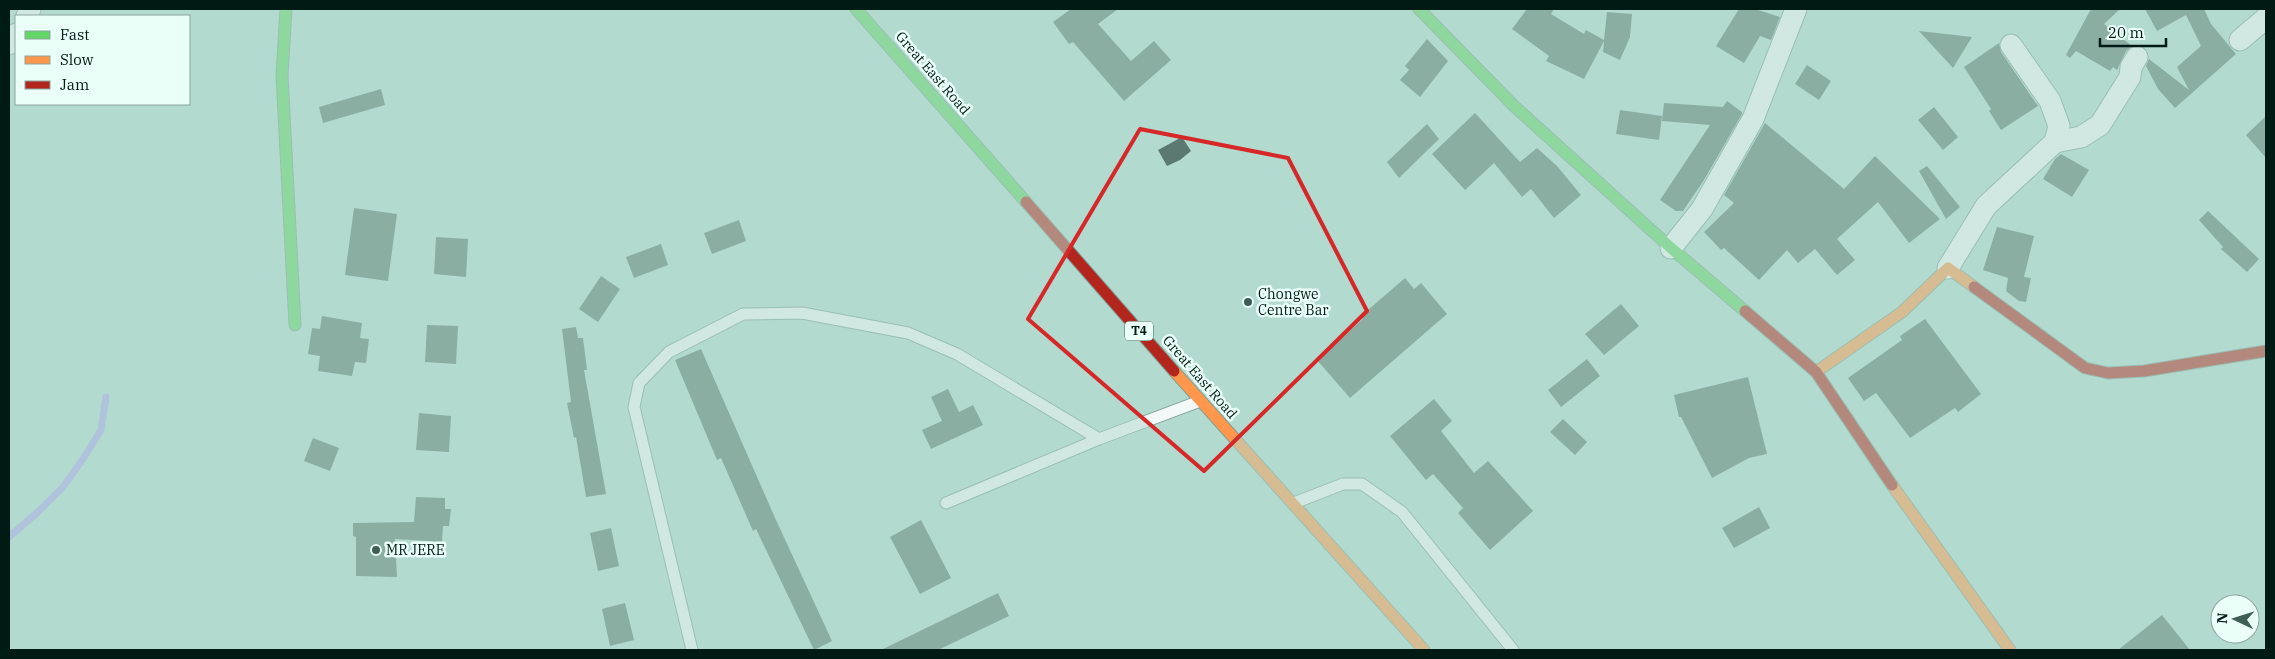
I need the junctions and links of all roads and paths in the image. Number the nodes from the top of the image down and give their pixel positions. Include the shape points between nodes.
1 (286, 9) edge
2 (856, 9) edge
3 (1419, 9) edge
4 (1796, 9) edge
5 (2266, 18) edge
6 (2240, 40) dead end
7 (2011, 45) dead end
8 (2137, 57) dead end
9 (2055, 142) junction
10 (1671, 248) junction
11 (1948, 268) junction
12 (295, 325) dead end
13 (2266, 351) edge
14 (1816, 372) junction
15 (1200, 401) junction
16 (1099, 439) junction
17 (946, 503) dead end
18 (1292, 504) junction
19 (692, 650) edge
20 (1424, 650) edge
21 (1513, 650) edge
22 (2010, 650) edge

1 - 12 main road via 282,75
2 - 15 main road, Great East Road / T4
3 - 10 main road via 1514,106
4 - 10 street via 1753,119 1702,209
5 - 6 street
7 - 9 street via 2050,100 2059,126
8 - 9 street via 2130,76 2100,125 2081,137
9 - 11 street via 1986,206
10 - 14 main road
11 - 13 main road via 2085,368 2108,373 2144,371
11 - 14 main road via 1902,312
14 - 22 main road via 1911,514
15 - 16 lane
15 - 18 main road, Great East Road / T4
16 - 17 lane
16 - 19 lane via 957,354 908,333 802,313 743,314 669,352 639,383 634,407
18 - 20 main road, Great East Road / T4
18 - 21 lane via 1343,484 1362,484 1402,512

